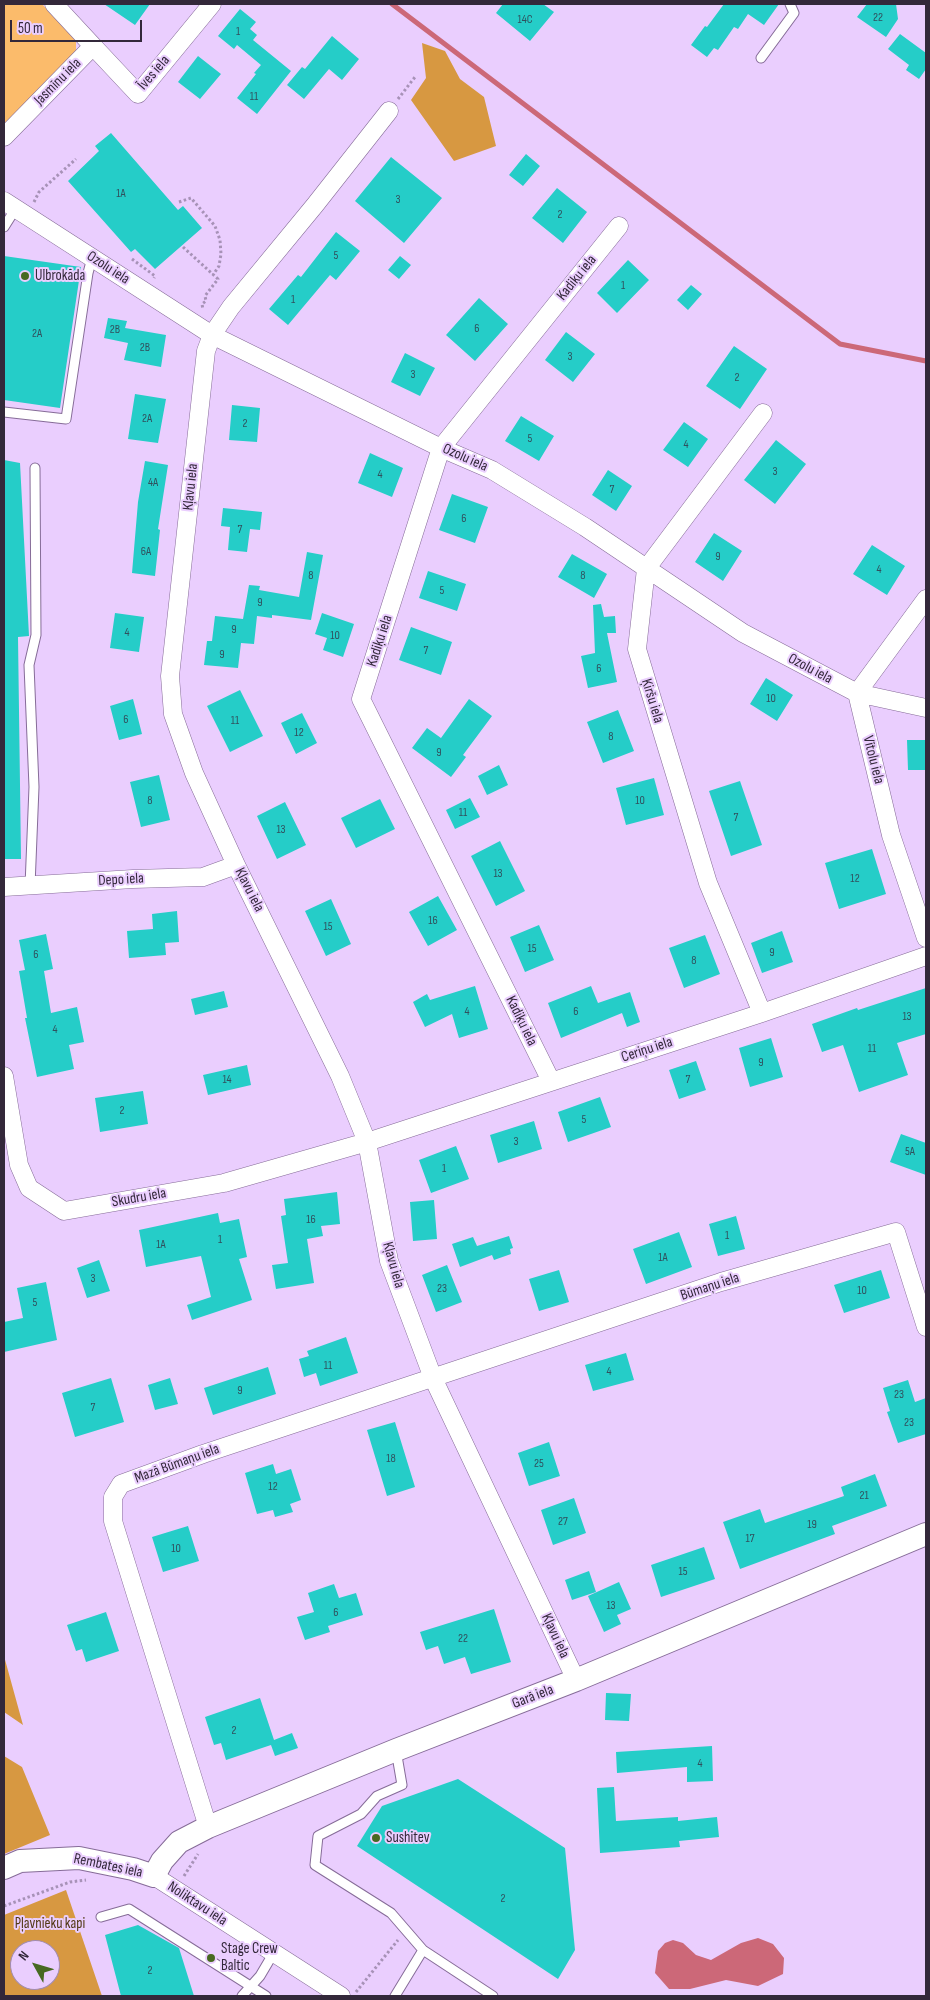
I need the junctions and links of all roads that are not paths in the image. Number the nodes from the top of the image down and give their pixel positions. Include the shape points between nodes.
1 (54, 4) edge
2 (212, 4) edge
3 (790, 4) edge
4 (93, 46) junction
5 (761, 58) dead end
6 (389, 111) road end
7 (4, 136) edge
8 (17, 205) edge
9 (620, 226) dead end
10 (4, 227) edge
11 (92, 258) junction
12 (212, 335) junction
13 (4, 412) edge
14 (762, 413) dead end
15 (441, 448) junction
16 (35, 468) dead end
17 (646, 569) junction
18 (926, 600) edge
19 (857, 693) junction
20 (926, 708) edge
21 (236, 865) junction
22 (30, 886) junction
23 (4, 887) edge
24 (926, 938) edge
25 (926, 956) edge
26 (762, 1013) junction
27 (4, 1076) edge
28 (551, 1081) junction
29 (367, 1142) junction
30 (926, 1327) edge
31 (433, 1378) junction
32 (926, 1534) edge
33 (576, 1680) junction
34 (396, 1750) junction
35 (208, 1827) junction
36 (4, 1868) edge
37 (154, 1876) junction
38 (101, 1917) dead end
39 (423, 1950) junction
40 (273, 1954) junction
41 (251, 1986) junction
42 (242, 1996) edge
43 (266, 1996) edge
44 (340, 1996) edge
45 (395, 1996) edge
46 (493, 1996) edge

1 - 4 street, Jasmīnu iela
2 - 4 street, Īves iela via 138,94
3 - 5 lane via 794,13
4 - 7 street, Jasmīnu iela
6 - 12 street, Kļavu iela
8 - 10 lane
8 - 11 street, Ozolu iela
9 - 15 street, Kadiķu iela
11 - 12 street, Ozolu iela
11 - 13 lane via 66,419
12 - 15 street, Ozolu iela
12 - 21 street, Kļavu iela via 206,351 170,676 173,714 191,764
14 - 17 street, Ķiršu iela
15 - 17 street, Ozolu iela via 492,470
15 - 28 street, Kadiķu iela via 362,699
16 - 22 lane via 36,635 29,665 34,787
17 - 19 street, Ozolu iela via 743,633
17 - 26 street, Ķiršu iela via 636,649 708,883
18 - 19 street
19 - 20 street, Ozolu iela
19 - 24 street, Vītolu iela via 892,835
21 - 22 street, Depo iela via 203,877
21 - 29 street, Kļavu iela via 340,1076
22 - 23 street, Depo iela
25 - 26 street, Ceriņu iela
26 - 28 street, Ceriņu iela
27 - 29 street, Skudru iela via 19,1165 29,1188 64,1211 224,1183
28 - 29 street, Ceriņu iela
29 - 31 street, Kļavu iela via 389,1261
30 - 31 street, Būmaņu iela via 896,1232 721,1282
31 - 33 street, Kļavu iela
31 - 35 street, Mazā Būmaņu iela via 143,1475 121,1484 113,1497 113,1521
32 - 33 street, Garā iela
33 - 34 street, Garā iela
34 - 35 street, Garā iela
34 - 39 lane via 402,1785 377,1796 361,1814 318,1836 315,1865 390,1914
35 - 37 street, Garā iela via 179,1842
36 - 37 street, Rembates iela via 20,1861 79,1858
37 - 40 street, Noliktavu iela
38 - 41 lane via 129,1909
39 - 45 lane
39 - 46 lane
40 - 41 lane
40 - 44 street, Noliktavu iela
41 - 42 lane
41 - 43 lane

